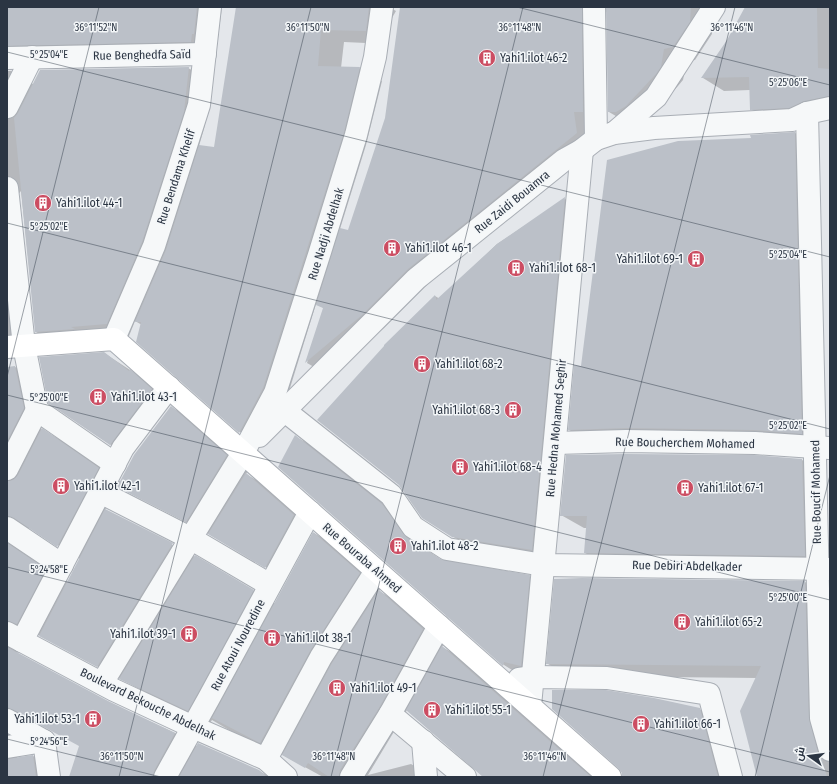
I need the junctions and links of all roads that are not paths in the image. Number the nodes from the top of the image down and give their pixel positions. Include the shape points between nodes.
1 (210, 7) edge
2 (382, 7) edge
3 (594, 7) edge
4 (714, 7) edge
5 (204, 54) junction
6 (32, 57) junction
7 (7, 58) edge
8 (7, 107) edge
9 (830, 108) edge
10 (807, 113) junction
11 (597, 141) junction
12 (7, 188) edge
13 (114, 339) junction
14 (16, 347) edge
15 (169, 388) junction
16 (37, 410) junction
17 (285, 411) junction
18 (555, 443) junction
19 (822, 448) edge
20 (243, 453) junction
21 (115, 464) junction
22 (7, 470) edge
23 (100, 492) junction
24 (310, 512) junction
25 (7, 528) edge
26 (190, 538) junction
27 (62, 565) junction
28 (543, 566) junction
29 (824, 568) edge
30 (376, 570) junction
31 (270, 585) junction
32 (439, 626) junction
33 (14, 637) edge
34 (533, 677) junction
35 (502, 682) junction
36 (102, 683) junction
37 (530, 706) junction
38 (390, 714) junction
39 (7, 720) edge
40 (193, 727) junction
41 (423, 741) junction
42 (44, 742) junction
43 (7, 747) edge
44 (830, 750) edge
45 (266, 759) junction
46 (49, 777) edge
47 (165, 777) edge
48 (286, 777) edge
49 (351, 777) edge
50 (426, 777) edge
51 (465, 777) edge
52 (610, 777) edge
53 (731, 777) edge

1 - 5 street, Rue Bendama Khelif
2 - 20 street, Rue Nadji Abdelhak via 375,57 356,135 319,255 275,393
3 - 11 street, Rue Hedna Mohamed Seghir
4 - 11 street via 656,97
5 - 6 street, Rue Benghedfa Saïd
5 - 13 street, Rue Bendama Khelif via 197,112 154,246
6 - 7 street, Rue Benghedfa Saïd
6 - 8 street
9 - 10 street, Rue Zaidi Bouamra
10 - 11 street, Rue Zaidi Bouamra via 792,120 654,128
10 - 19 street, Rue Boucif Mohamed
11 - 17 street, Rue Zaidi Bouamra via 564,160 416,279
11 - 18 street, Rue Hedna Mohamed Seghir
12 - 14 street
13 - 14 street
13 - 15 street, Rue Bouraba Ahmed
14 - 16 street
15 - 20 street, Rue Bouraba Ahmed
15 - 21 street via 123,448
16 - 21 street
16 - 22 street
17 - 20 street, Rue Zaidi Bouamra
17 - 28 street, Rue Debiri Abdelkader via 392,495 413,527 448,549
18 - 19 street, Rue Boucherchem Mohamed via 755,443
18 - 28 street, Rue Hedna Mohamed Seghir
19 - 29 street, Rue Boucif Mohamed
20 - 24 street, Rue Bouraba Ahmed
20 - 26 street
21 - 23 street
23 - 26 street
23 - 27 street
24 - 30 street, Rue Bouraba Ahmed
24 - 31 street, Rue Atoui Nouredine
25 - 27 street
26 - 31 street
26 - 36 street
27 - 33 street
28 - 29 street, Rue Debiri Abdelkader
28 - 34 street, Rue Hedna Mohamed Seghir
29 - 44 street, Rue Boucif Mohamed via 821,718
30 - 32 street, Rue Bouraba Ahmed
30 - 45 street via 322,657
31 - 40 street, Rue Atoui Nouredine
32 - 35 street, Rue Bouraba Ahmed
32 - 38 street
33 - 36 street, Boulevard Bekouche Abdelhak
34 - 35 street
34 - 37 street, Rue Hedna Mohamed Seghir
34 - 53 street via 607,678 708,694
35 - 37 street, Rue Bouraba Ahmed
36 - 40 street, Boulevard Bekouche Abdelhak
37 - 52 street, Rue Bouraba Ahmed
38 - 41 street
38 - 49 street
39 - 42 street
40 - 45 street, Boulevard Bekouche Abdelhak
40 - 47 street, Rue Atoui Nouredine
41 - 50 street
41 - 51 street
42 - 43 street
42 - 46 street
45 - 48 street, Boulevard Bekouche Abdelhak

